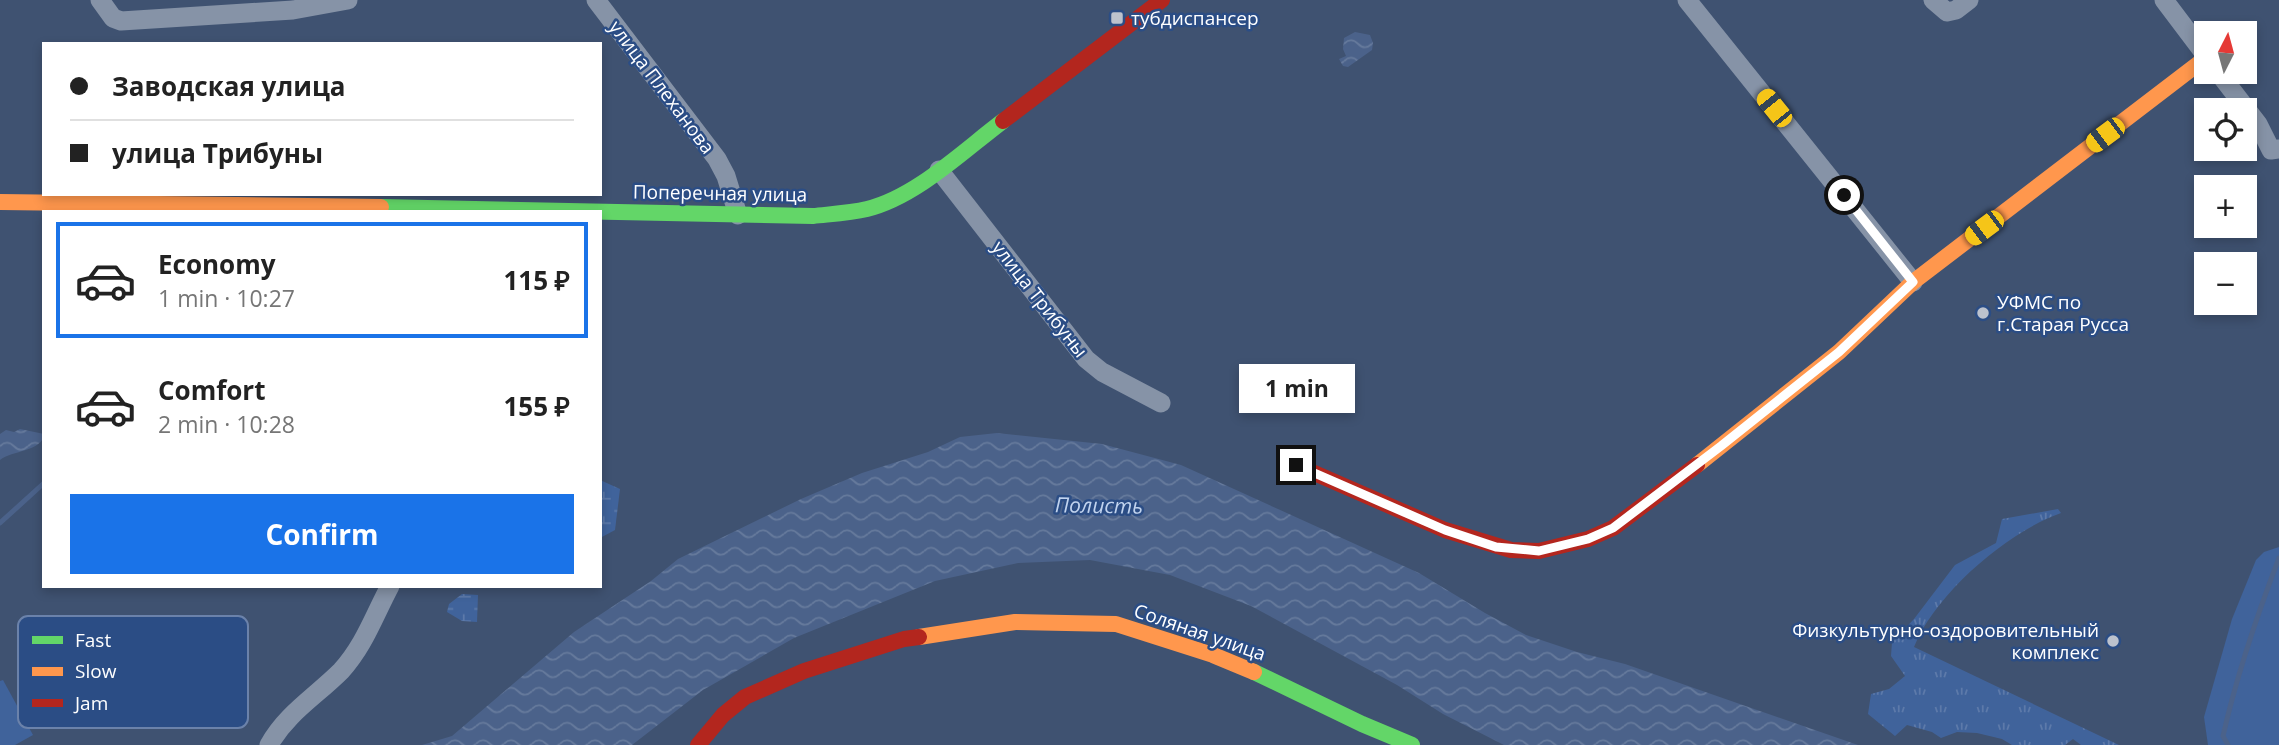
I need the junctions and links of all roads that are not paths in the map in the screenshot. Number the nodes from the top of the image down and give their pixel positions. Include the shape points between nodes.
1 (100, 0) edge
2 (596, 0) edge
3 (1162, 0) edge
4 (1687, 0) edge
5 (1933, 0) edge
6 (1969, 0) edge
7 (2164, 0) edge
8 (348, 1) edge
9 (2194, 40) edge
10 (2194, 67) edge
11 (2227, 84) edge
12 (2279, 149) edge
13 (939, 170) junction
14 (0, 202) edge
15 (388, 209) edge
16 (446, 210) edge
17 (602, 213) edge
18 (738, 215) junction
19 (1913, 282) junction
20 (1161, 403) dead end
21 (1296, 465) dead end
22 (389, 588) edge
23 (269, 745) edge
24 (698, 745) edge
25 (1412, 745) edge

1 - 8 street via 113,18 121,21 293,10
2 - 18 street, улица Плеханова via 717,159
3 - 13 street, Поперечная улица
4 - 19 street
5 - 6 street via 1947,12
7 - 9 street
10 - 19 street
11 - 12 street via 2258,124 2271,150
13 - 18 street, Поперечная улица via 899,196 866,209 813,216
13 - 20 street, улица Трибуны via 1087,359 1102,372
14 - 15 street, Поперечная улица
15 - 16 street, Поперечная улица
17 - 18 street, Поперечная улица
19 - 21 street via 1839,352 1721,446 1613,528 1588,539 1539,551 1496,547 1445,530
22 - 23 street via 360,646 341,671 299,707
24 - 25 street, Соляная улица via 745,697 804,671 904,639 1015,622 1116,625 1213,654

